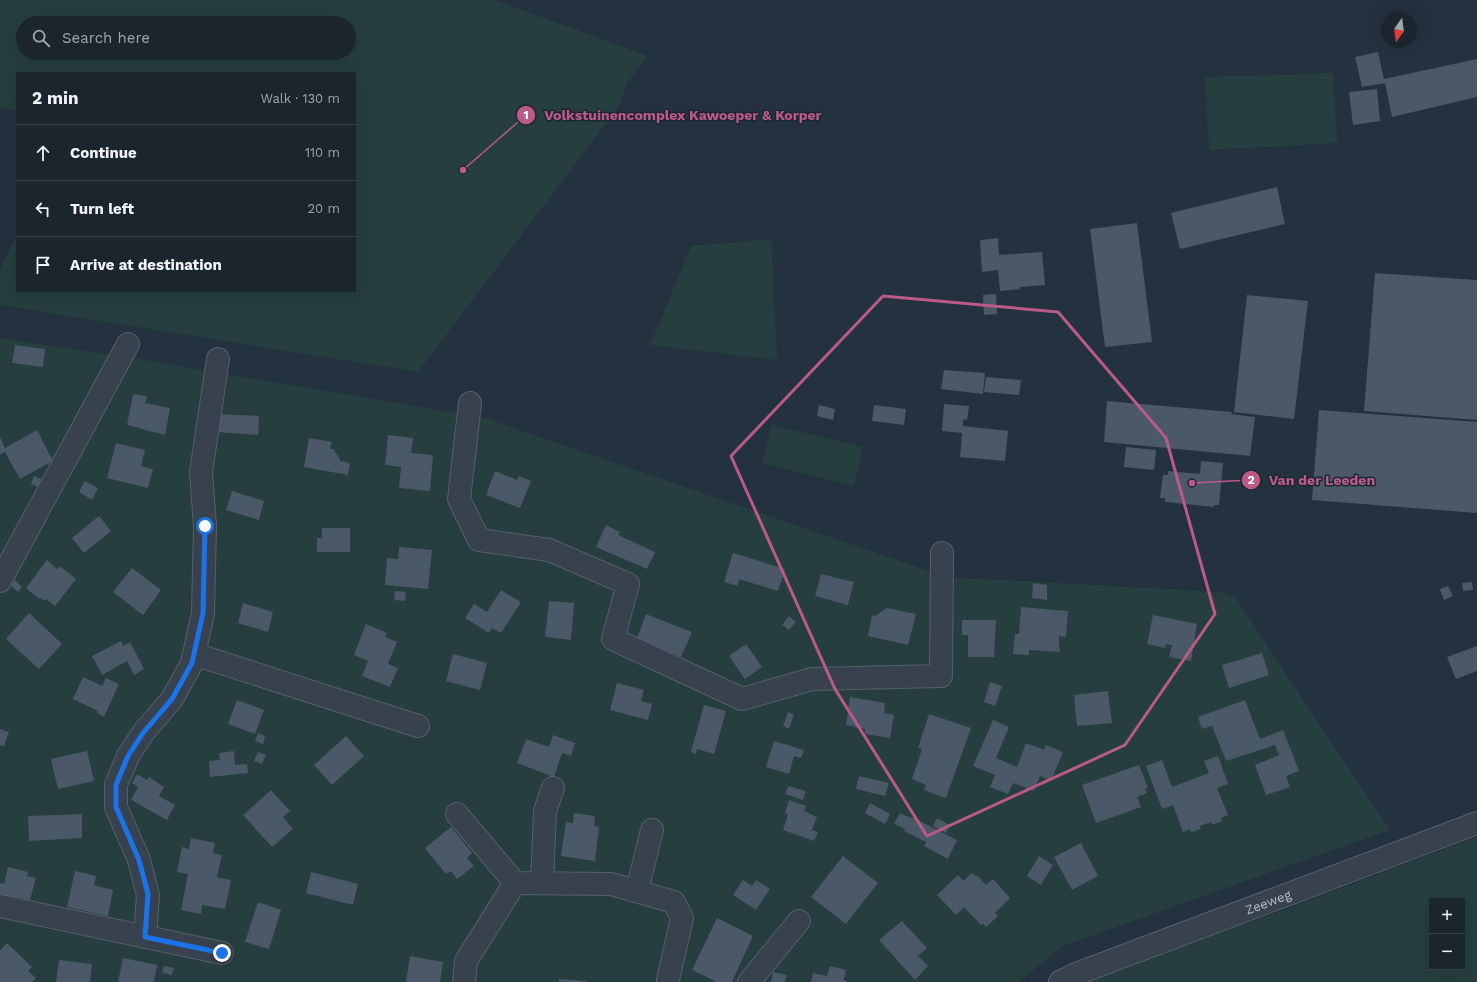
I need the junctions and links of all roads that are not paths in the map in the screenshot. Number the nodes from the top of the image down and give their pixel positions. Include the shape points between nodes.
1 (128, 344) dead end
2 (218, 359) dead end
3 (470, 403) dead end
4 (942, 553) dead end
5 (0, 581) edge
6 (194, 654) junction
7 (418, 726) dead end
8 (553, 788) dead end
9 (457, 814) dead end
10 (1477, 823) edge
11 (652, 830) dead end
12 (515, 883) junction
13 (542, 883) junction
14 (637, 892) junction
15 (0, 906) edge
16 (799, 921) dead end
17 (145, 937) junction
18 (222, 953) dead end
19 (669, 981) edge
20 (464, 982) edge
21 (749, 982) edge
22 (1060, 982) edge

1 - 5 street
2 - 6 street via 201,472 205,526 203,613
3 - 4 street via 459,499 479,540 549,550 628,584 613,639 742,699 812,679 941,676
6 - 7 street
6 - 17 street via 192,663 172,699 143,733 128,756 116,785 116,807 139,860 148,894
8 - 13 street via 546,811
9 - 12 street
10 - 22 street, Zeeweg
11 - 14 street
12 - 13 street
12 - 20 street via 466,961
13 - 14 street via 611,884
14 - 19 street via 674,902 682,918
15 - 17 street
16 - 21 street
17 - 18 street

